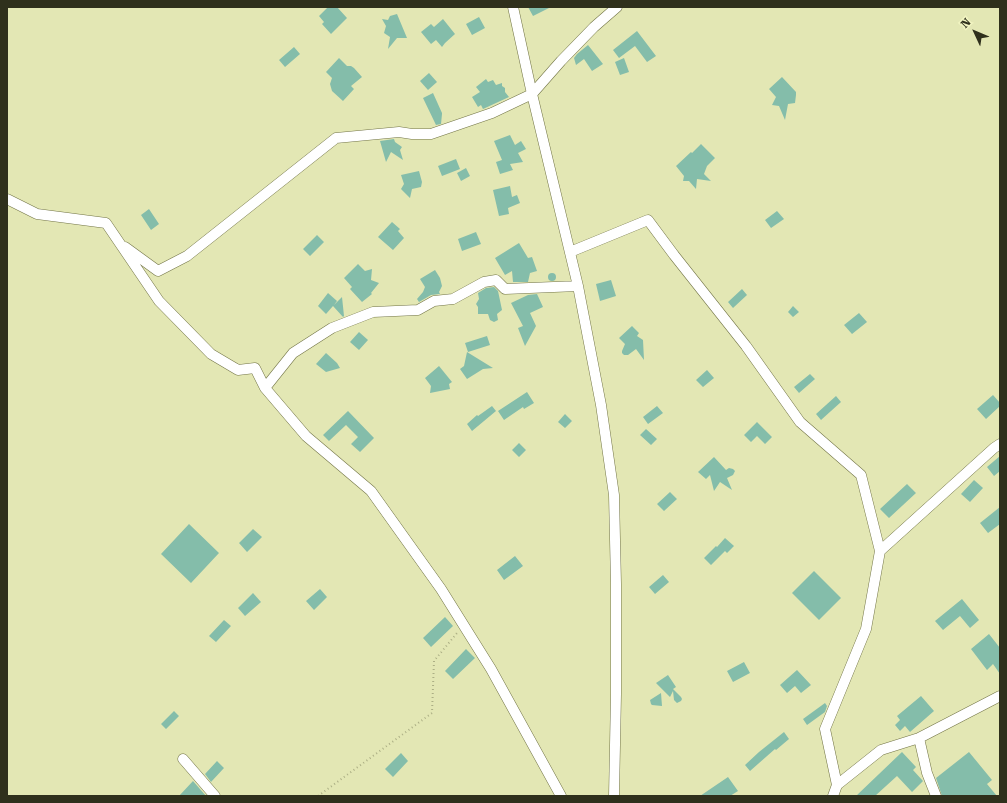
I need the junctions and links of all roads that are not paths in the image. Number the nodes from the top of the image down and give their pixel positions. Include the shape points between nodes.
1 (514, 7) edge
2 (617, 7) edge
3 (532, 94) junction
4 (7, 199) edge
5 (120, 242) junction
6 (570, 252) junction
7 (578, 286) junction
8 (265, 388) junction
9 (1000, 444) edge
10 (880, 551) junction
11 (1000, 696) edge
12 (919, 738) junction
13 (183, 759) dead end
14 (836, 785) junction
15 (215, 796) edge
16 (561, 796) edge
17 (614, 796) edge
18 (832, 796) edge
19 (936, 796) edge

1 - 3 street
2 - 3 street via 561,60
3 - 5 street via 492,114 431,134 399,132 336,138 187,256 158,271
3 - 6 street
4 - 5 street via 37,214 106,223
5 - 8 street via 158,301 211,354 238,370 255,368
6 - 7 street
6 - 10 street via 648,220 746,346 800,422 861,475
7 - 8 street via 505,289 496,280 484,282 453,299 434,301 418,310 374,312 332,328 293,353
7 - 17 street via 601,405 614,495
8 - 16 street via 306,436 371,491 441,589 491,669
9 - 10 street
10 - 14 street via 866,629 825,729
11 - 12 street
12 - 14 street via 881,750
12 - 19 street via 927,773
13 - 15 street
14 - 18 street

